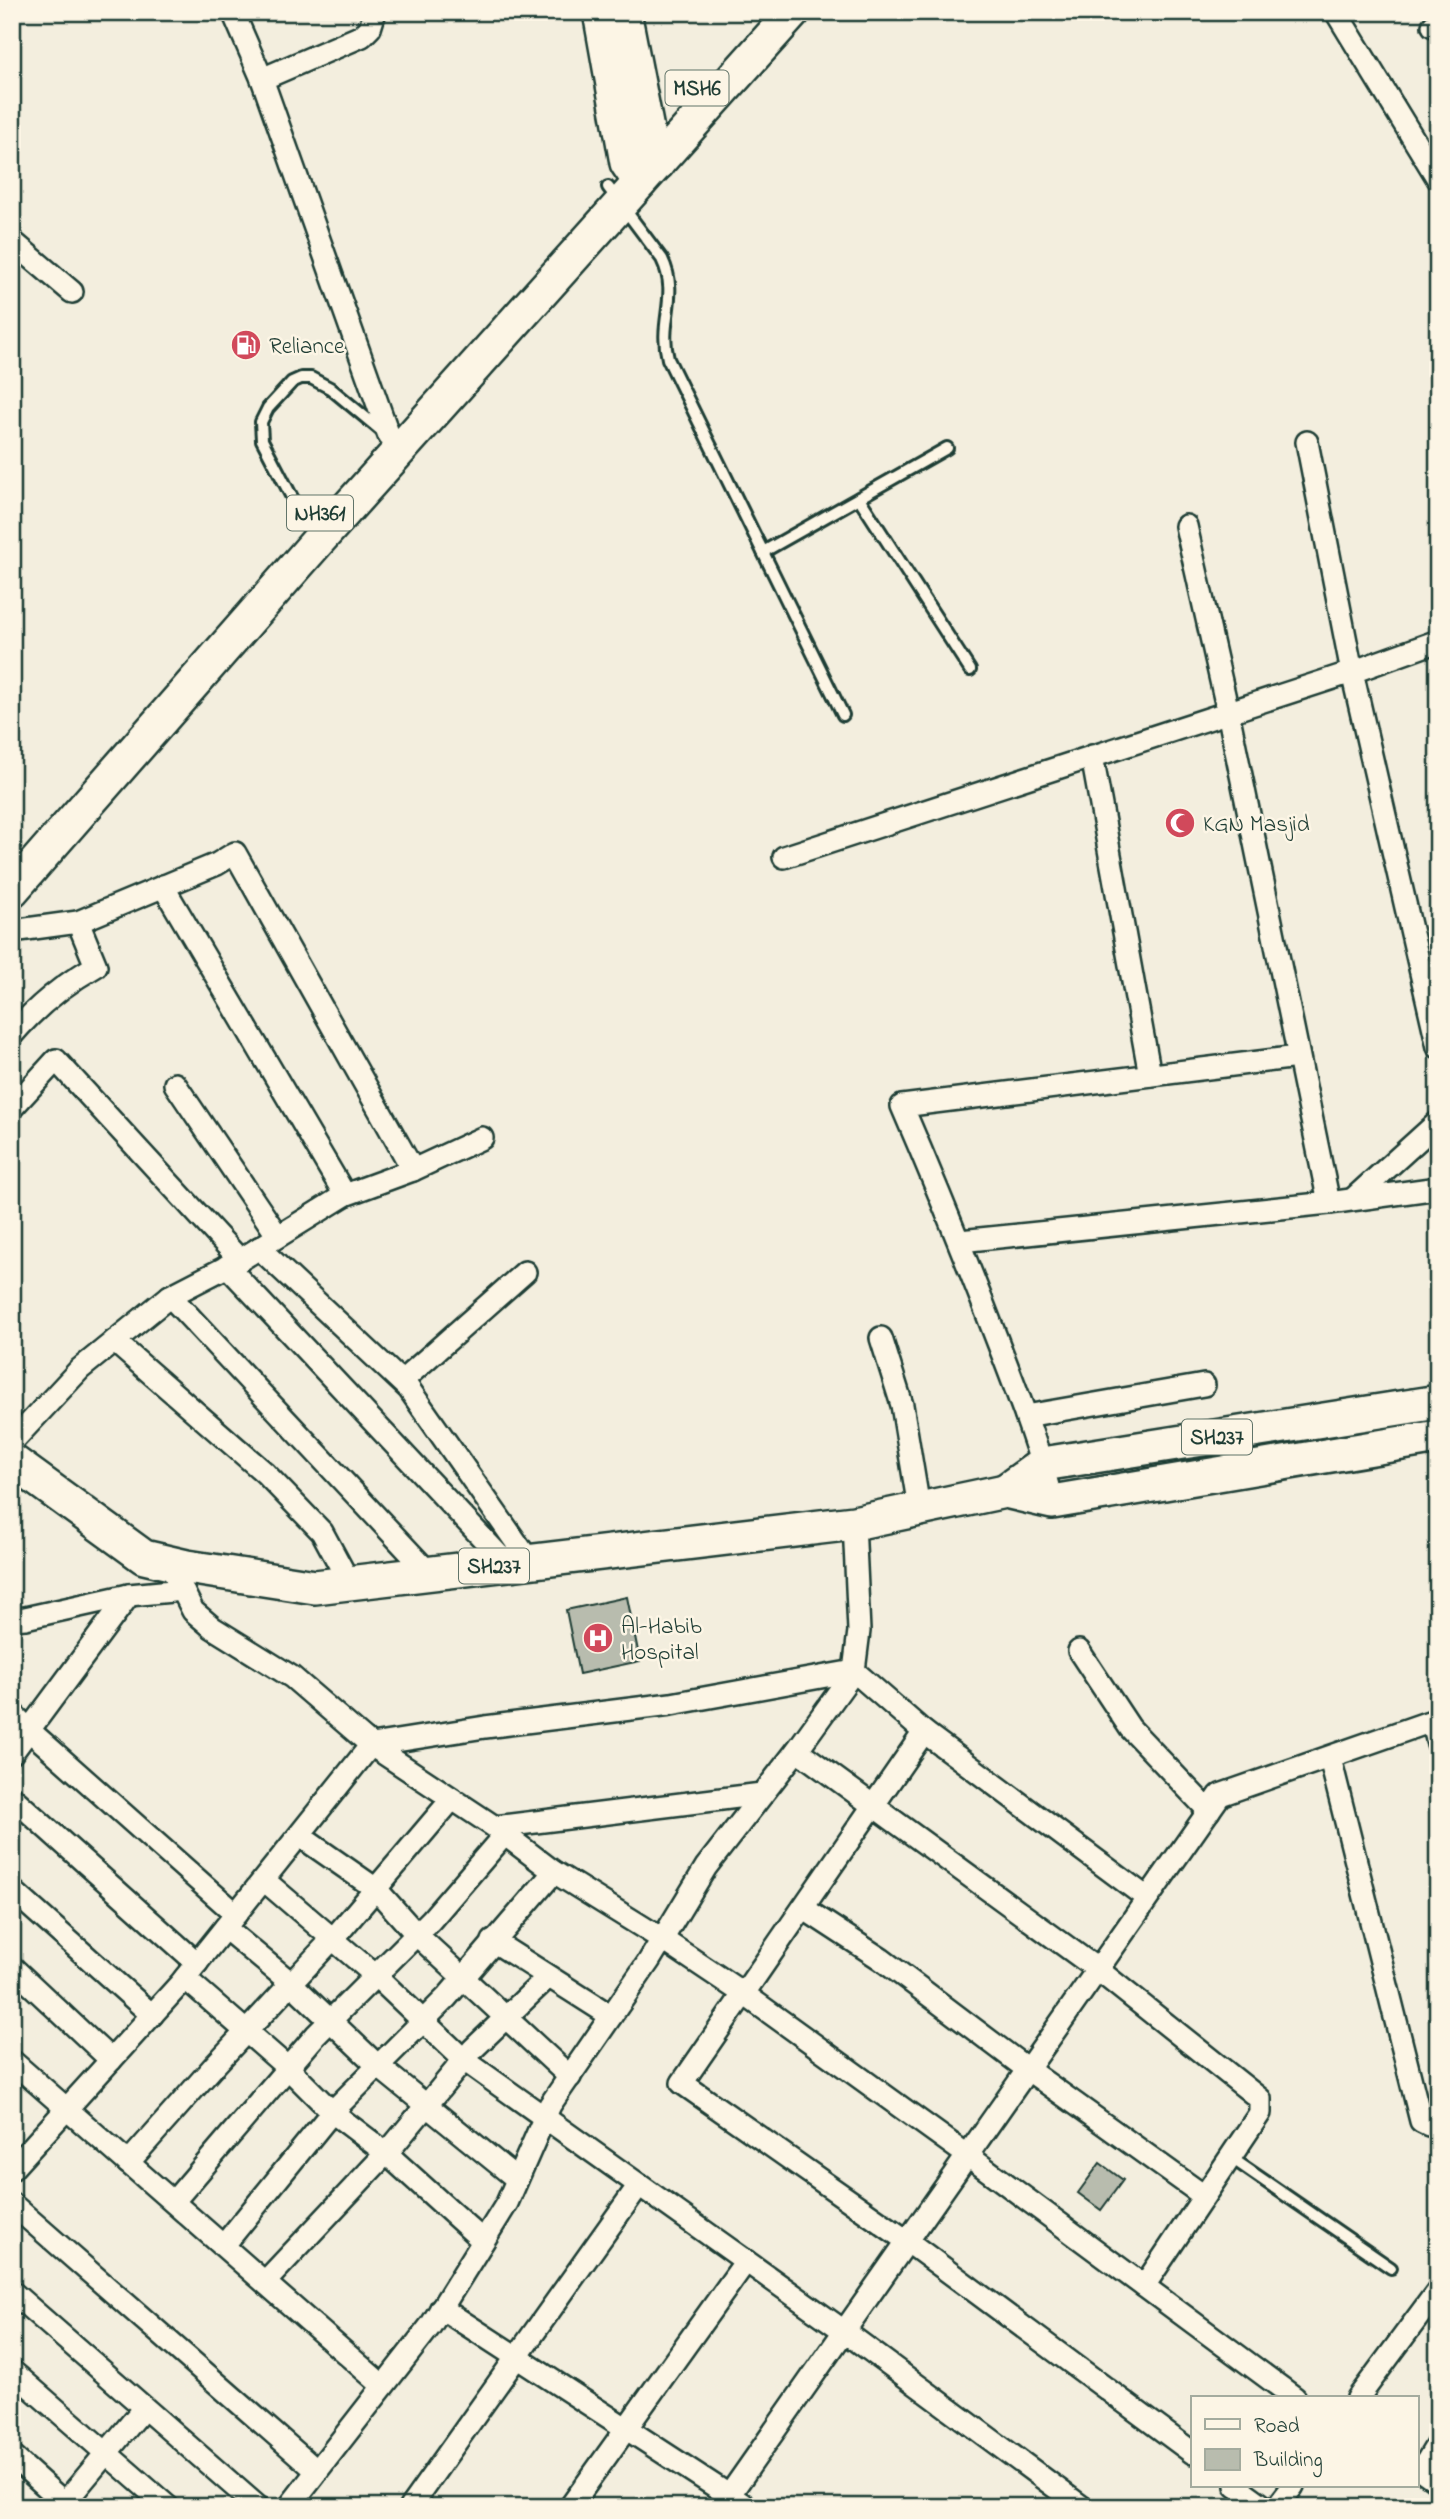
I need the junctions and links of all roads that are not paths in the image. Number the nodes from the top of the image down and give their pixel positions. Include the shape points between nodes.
1 (233, 12) edge
2 (375, 12) edge
3 (600, 12) edge
4 (624, 12) edge
5 (766, 12) edge
6 (793, 12) edge
7 (1336, 12) edge
8 (262, 79) junction
9 (634, 173) junction
10 (1438, 179) edge
11 (12, 242) edge
12 (72, 292) dead end
13 (388, 436) junction
14 (1307, 442) dead end
15 (947, 448) dead end
16 (859, 498) junction
17 (307, 526) junction
18 (1186, 526) dead end
19 (763, 552) junction
20 (1438, 641) edge
21 (970, 670) dead end
22 (1352, 672) junction
23 (1228, 712) junction
24 (843, 715) dead end
25 (1092, 757) junction
26 (785, 858) dead end
27 (12, 862) edge
28 (163, 886) junction
29 (12, 890) edge
30 (78, 922) junction
31 (12, 931) edge
32 (12, 1035) edge
33 (1438, 1047) edge
34 (1298, 1057) junction
35 (1150, 1075) junction
36 (175, 1084) dead end
37 (12, 1108) edge
38 (1438, 1122) edge
39 (482, 1138) dead end
40 (413, 1170) junction
41 (1438, 1188) edge
42 (345, 1195) junction
43 (1353, 1199) junction
44 (1329, 1203) junction
45 (278, 1236) junction
46 (960, 1241) junction
47 (259, 1248) junction
48 (233, 1263) junction
49 (525, 1272) dead end
50 (170, 1296) junction
51 (881, 1338) dead end
52 (114, 1341) junction
53 (402, 1381) junction
54 (1205, 1385) dead end
55 (1438, 1402) edge
56 (1026, 1416) junction
57 (1438, 1437) edge
58 (12, 1442) edge
59 (12, 1461) edge
60 (1043, 1464) junction
61 (1005, 1491) junction
62 (1052, 1502) junction
63 (919, 1508) junction
64 (854, 1523) junction
65 (519, 1563) junction
66 (429, 1573) junction
67 (176, 1576) junction
68 (349, 1583) junction
69 (128, 1595) junction
70 (12, 1619) edge
71 (1079, 1651) dead end
72 (854, 1671) junction
73 (12, 1713) edge
74 (30, 1731) junction
75 (924, 1732) junction
76 (1438, 1743) edge
77 (371, 1745) junction
78 (797, 1749) junction
79 (12, 1753) edge
80 (1330, 1758) junction
81 (762, 1794) junction
82 (12, 1797) edge
83 (452, 1799) junction
84 (873, 1805) junction
85 (1209, 1811) junction
86 (500, 1830) junction
87 (300, 1836) junction
88 (554, 1872) junction
89 (264, 1880) junction
90 (376, 1889) junction
91 (12, 1890) edge
92 (1147, 1898) junction
93 (803, 1908) junction
94 (231, 1921) junction
95 (417, 1936) junction
96 (662, 1939) junction
97 (332, 1940) junction
98 (494, 1941) junction
99 (12, 1967) edge
100 (1097, 1969) junction
101 (191, 1970) junction
102 (376, 1976) junction
103 (548, 1977) junction
104 (462, 1978) junction
105 (291, 1983) junction
106 (744, 1994) junction
107 (152, 2015) junction
108 (611, 2016) junction
109 (506, 2017) junction
110 (331, 2020) junction
111 (422, 2022) junction
112 (246, 2032) junction
113 (111, 2060) junction
114 (464, 2060) junction
115 (12, 2061) edge
116 (378, 2066) junction
117 (288, 2068) junction
118 (1027, 2069) junction
119 (570, 2077) junction
120 (426, 2105) junction
121 (67, 2109) junction
122 (332, 2112) junction
123 (544, 2117) junction
124 (1438, 2123) edge
125 (386, 2153) junction
126 (967, 2155) junction
127 (1230, 2157) junction
128 (128, 2162) junction
129 (12, 2169) edge
130 (517, 2179) junction
131 (639, 2185) junction
132 (1204, 2196) junction
133 (174, 2202) junction
134 (12, 2204) edge
135 (483, 2241) junction
136 (906, 2241) junction
137 (223, 2245) junction
138 (746, 2261) junction
139 (1391, 2268) dead end
140 (265, 2282) junction
141 (1144, 2286) junction
142 (1438, 2290) edge
143 (12, 2292) edge
144 (441, 2308) junction
145 (844, 2331) junction
146 (517, 2356) junction
147 (12, 2371) edge
148 (383, 2386) junction
149 (1292, 2396) edge
150 (1359, 2396) edge
151 (144, 2407) junction
152 (627, 2427) junction
153 (1438, 2444) edge
154 (1191, 2452) edge
155 (106, 2453) junction
156 (12, 2456) edge
157 (317, 2471) junction
158 (1438, 2482) edge
159 (1240, 2488) edge
160 (1292, 2488) edge
161 (733, 2503) edge
162 (65, 2506) edge
163 (168, 2507) edge
164 (258, 2507) edge
165 (289, 2507) edge
166 (410, 2507) edge
167 (570, 2507) edge
168 (1082, 2507) edge
169 (1265, 2507) edge
170 (1278, 2507) edge

1 - 8 street
2 - 8 street via 362,36
3 - 9 main road
4 - 9 main road
5 - 9 main road, MSH6
6 - 9 main road
7 - 10 street
8 - 13 street
9 - 13 main road, NH361
9 - 19 lane via 671,284 664,328 668,359
9 - 29 main road
11 - 12 street
13 - 17 main road, NH361
13 - 17 lane via 311,378 292,382 268,408 261,422 262,440
14 - 22 street
15 - 16 lane
16 - 19 lane
16 - 21 lane
17 - 27 main road, NH361
18 - 23 street
19 - 24 lane
20 - 22 street
22 - 23 street
22 - 33 street
23 - 25 street
23 - 34 street
25 - 26 street
25 - 35 street
28 - 30 street
28 - 40 street via 235,853
28 - 42 street
30 - 31 street
30 - 32 street via 96,966 71,980
34 - 35 street
34 - 44 street
35 - 46 street via 902,1106
36 - 45 street
37 - 48 street via 56,1060
38 - 43 street
39 - 40 street
40 - 42 street
41 - 43 street
42 - 45 street
43 - 44 street
44 - 46 street
45 - 47 street
46 - 56 street
47 - 48 street
47 - 53 street
48 - 50 street
48 - 65 street
49 - 53 street
50 - 52 street
50 - 66 street
51 - 63 street via 902,1405
52 - 58 street via 80,1369
52 - 68 street via 265,1472 321,1532
53 - 65 street via 424,1406
54 - 56 street
55 - 60 main road, SH237
56 - 60 street
57 - 62 main road, SH237
59 - 67 main road, SH237
60 - 61 main road, SH237
60 - 62 street
61 - 62 main road, SH237
61 - 63 main road, SH237
63 - 64 main road, SH237
64 - 65 main road, SH237
64 - 72 street via 859,1631
65 - 66 main road, SH237
66 - 68 main road, SH237
67 - 68 main road, SH237 via 315,1587
67 - 69 street
67 - 77 street via 193,1611 292,1677
69 - 70 street
69 - 74 street
71 - 85 street via 1130,1728
72 - 75 street
72 - 77 street via 671,1704
72 - 78 street
73 - 74 street
74 - 79 street
74 - 94 street
75 - 84 street
75 - 92 street
76 - 80 street via 1432,1721
77 - 83 street
77 - 87 street
78 - 81 street
78 - 84 street
80 - 85 street via 1220,1795
80 - 124 street via 1421,2121
81 - 86 street
81 - 96 street via 706,1867
82 - 101 street
83 - 86 street
83 - 90 street
84 - 93 street
84 - 100 street
85 - 92 street
86 - 88 street
86 - 95 street
87 - 89 street
87 - 90 street
88 - 96 street
88 - 98 street
89 - 94 street
89 - 97 street
90 - 95 street
90 - 97 street
91 - 107 street
92 - 100 street
93 - 106 street
93 - 118 street via 881,1959
94 - 101 street
94 - 105 street
95 - 102 street
95 - 104 street
96 - 106 street
96 - 108 street
97 - 102 street
97 - 105 street
98 - 103 street
98 - 104 street
99 - 113 street
100 - 118 street
100 - 127 street via 1260,2099 1260,2113
101 - 107 street
101 - 112 street
102 - 110 street
102 - 111 street
103 - 108 street
103 - 109 street
104 - 109 street
104 - 111 street
105 - 110 street
105 - 112 street
106 - 126 street
106 - 136 street via 682,2083
107 - 113 street
108 - 119 street
109 - 114 street
109 - 119 street
110 - 116 street
110 - 117 street
111 - 114 street
111 - 116 street
112 - 117 street
112 - 128 street
113 - 121 street
114 - 120 street
114 - 123 street
115 - 121 street
116 - 120 street
116 - 122 street
117 - 122 street
117 - 133 street
118 - 126 street
118 - 132 street
119 - 123 street
120 - 125 street
120 - 130 street
121 - 128 street
121 - 129 street
122 - 125 street
122 - 137 street
123 - 130 street
123 - 131 street
125 - 135 street
125 - 140 street
126 - 136 street
126 - 141 street
127 - 132 street
127 - 139 lane
128 - 133 street
130 - 135 street
131 - 138 street
131 - 146 street
132 - 141 street
133 - 137 street
134 - 157 street
135 - 144 street
136 - 145 street
136 - 154 street
137 - 140 street
138 - 145 street
138 - 152 street
140 - 148 street
141 - 149 street
142 - 150 street
143 - 151 street
144 - 146 street
144 - 148 street
145 - 161 street
145 - 168 street
146 - 152 street
146 - 166 street
147 - 155 street
148 - 157 street
151 - 155 street
151 - 164 street
152 - 161 street
152 - 167 street
153 - 158 street via 1423,2468
155 - 162 street
155 - 163 street
156 - 162 street
157 - 165 street
159 - 169 street
160 - 170 street

